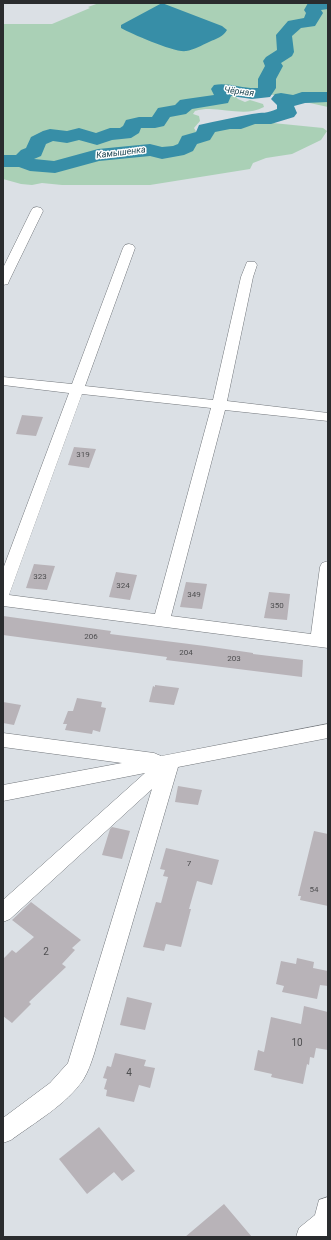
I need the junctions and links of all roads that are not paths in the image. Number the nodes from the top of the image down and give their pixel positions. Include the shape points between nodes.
1 (37, 211) dead end
2 (129, 248) dead end
3 (251, 265) dead end
4 (3, 281) edge
5 (3, 381) edge
6 (76, 389) junction
7 (219, 405) junction
8 (328, 417) edge
9 (328, 567) edge
10 (3, 591) edge
11 (3, 600) edge
12 (161, 621) junction
13 (323, 641) edge
14 (328, 731) edge
15 (3, 740) edge
16 (170, 762) junction
17 (3, 793) edge
18 (3, 913) edge
19 (3, 1132) edge
20 (328, 1209) edge
21 (308, 1237) edge

1 - 4 street
2 - 6 street
3 - 7 street
5 - 6 street
6 - 7 street
6 - 10 street
7 - 8 street
7 - 12 street
9 - 13 street
11 - 12 street
12 - 13 street
14 - 16 street
15 - 16 street
16 - 17 street
16 - 18 street
16 - 19 street via 83,1054 75,1073 62,1087
20 - 21 street via 326,1221

